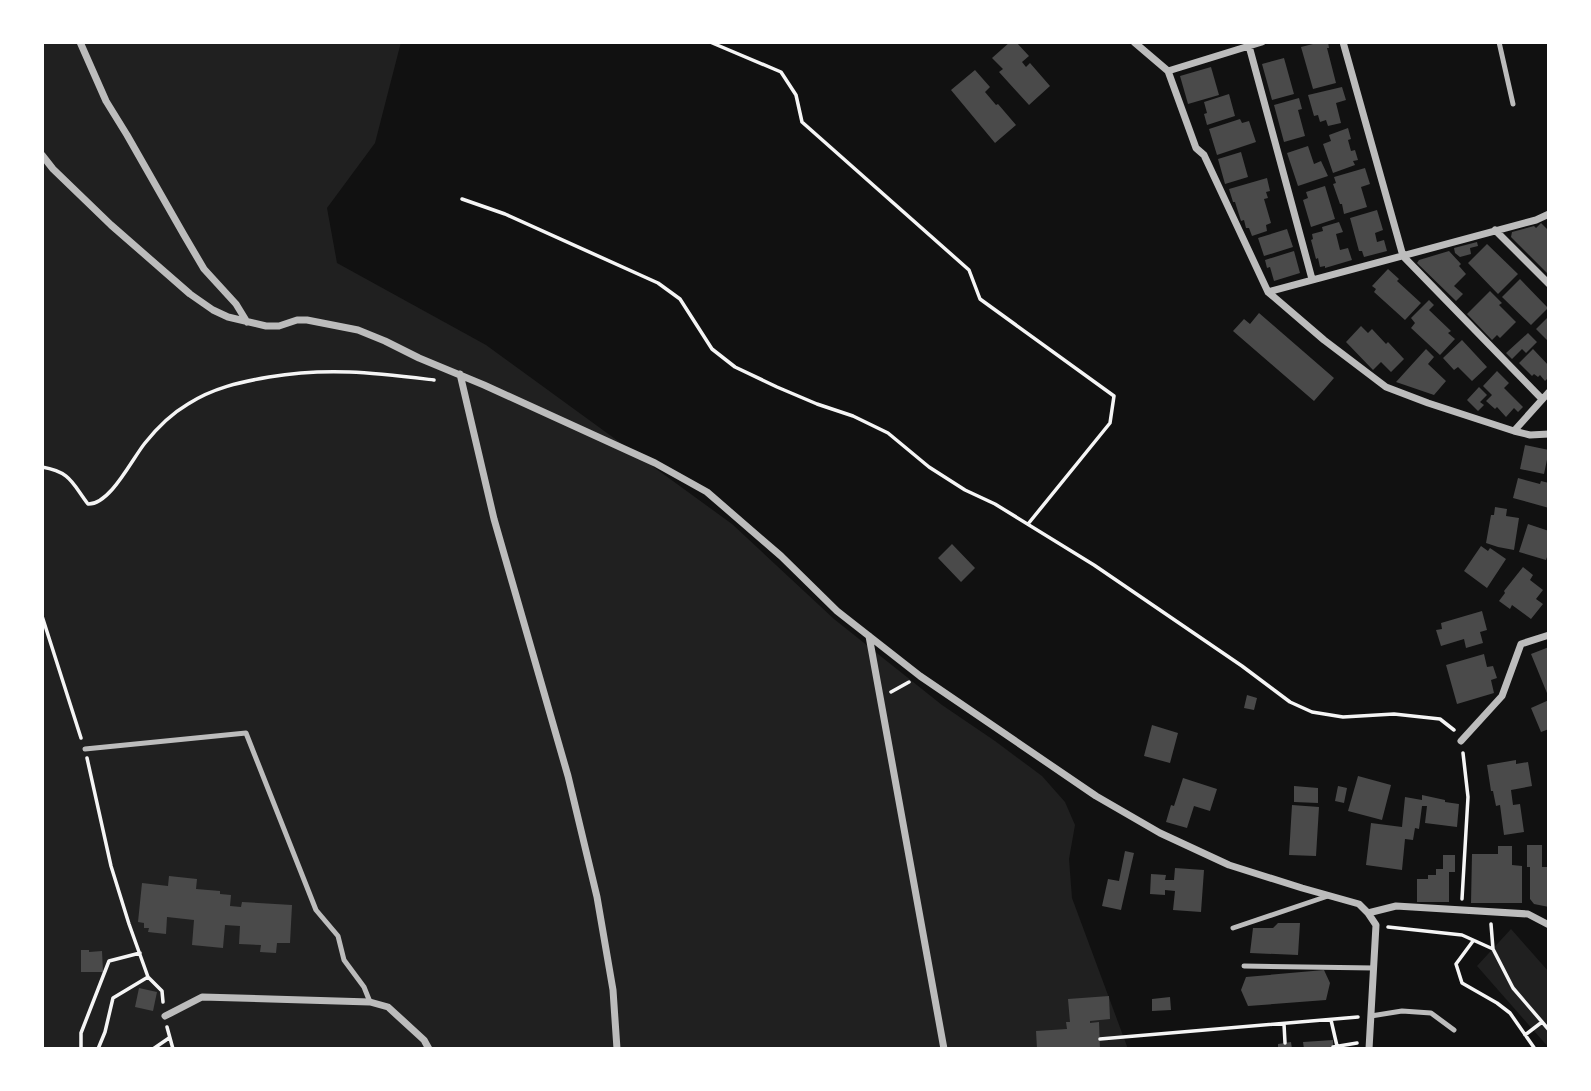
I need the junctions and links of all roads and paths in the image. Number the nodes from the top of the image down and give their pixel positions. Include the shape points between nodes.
1 (80, 42) edge
2 (710, 42) edge
3 (1134, 42) edge
4 (1262, 42) edge
5 (1343, 42) edge
6 (1499, 42) edge
7 (1249, 46) junction
8 (1168, 71) junction
9 (1513, 104) dead end
10 (42, 155) edge
11 (462, 199) dead end
12 (1549, 214) edge
13 (1495, 230) junction
14 (1403, 256) junction
15 (1312, 279) junction
16 (1549, 284) edge
17 (1268, 292) junction
18 (247, 322) junction
19 (460, 374) junction
20 (1549, 392) edge
21 (1542, 399) junction
22 (1514, 431) junction
23 (1549, 434) edge
24 (42, 467) edge
25 (1028, 524) junction
26 (42, 616) edge
27 (1549, 635) edge
28 (869, 636) junction
29 (920, 676) junction
30 (880, 698) junction
31 (1461, 741) junction
32 (85, 749) junction
33 (1328, 896) junction
34 (1462, 911) junction
35 (1368, 913) junction
36 (1491, 922) dead end
37 (1376, 925) junction
38 (1549, 925) edge
39 (1233, 928) dead end
40 (1473, 941) junction
41 (1493, 949) junction
42 (140, 953) junction
43 (1244, 966) dead end
44 (1374, 968) junction
45 (370, 1002) junction
46 (165, 1016) dead end
47 (1371, 1016) junction
48 (1331, 1020) junction
49 (1542, 1022) junction
50 (1284, 1024) junction
51 (1454, 1030) dead end
52 (1549, 1030) edge
53 (1525, 1035) junction
54 (169, 1038) dead end
55 (1100, 1039) dead end
56 (1285, 1043) dead end
57 (1351, 1044) dead end
58 (81, 1049) edge
59 (98, 1049) edge
60 (153, 1049) edge
61 (429, 1049) edge
62 (617, 1049) edge
63 (944, 1049) edge
64 (1369, 1049) edge
65 (1535, 1049) edge

1 - 18 street via 106,101 204,269
2 - 25 path via 781,72 796,95 802,122 969,270 979,299 1114,396 1110,423
3 - 8 street
4 - 7 street
5 - 14 street
6 - 9 lane
7 - 8 street
7 - 15 street
8 - 17 street via 1196,148 1204,155
10 - 18 street via 111,225 190,294 213,310
11 - 25 path via 658,283 680,299 712,349 735,367 888,433 929,467
12 - 13 street
13 - 14 street
13 - 16 street
14 - 15 street
14 - 21 street
15 - 17 street
17 - 22 street via 1386,387
18 - 19 street via 279,326 307,320 358,330
19 - 24 path via 445,381 315,371 226,385 173,413 110,492 91,505 68,476
19 - 28 street via 655,463 707,492
19 - 62 street via 494,519 568,776 597,897
20 - 21 street
21 - 22 street
22 - 23 street
25 - 31 path via 1105,572 1290,702 1312,712 1343,717 1394,714 1440,719
26 - 32 path
27 - 31 street via 1521,644 1503,696
28 - 29 street
28 - 30 street
29 - 30 path
29 - 33 street via 1132,818 1229,865
30 - 63 street
31 - 34 path via 1468,797
32 - 42 path via 111,866
32 - 45 lane via 246,733 316,910 338,936 344,960
33 - 35 street via 1359,904
33 - 39 lane
34 - 35 street via 1396,906
34 - 38 street via 1528,915
35 - 37 street
36 - 41 path
37 - 40 path via 1462,935
37 - 44 street
40 - 41 path
40 - 53 path via 1457,964 1462,983 1510,1013
41 - 49 path via 1513,988
42 - 58 path via 109,961 81,1033
42 - 59 path via 148,976 113,998
43 - 44 lane
44 - 47 street
45 - 46 street via 202,997
45 - 61 street via 388,1007
47 - 48 path
47 - 51 lane via 1431,1013
47 - 64 street
48 - 50 path
48 - 57 path via 1335,1046
49 - 52 path
49 - 53 path
50 - 55 path
50 - 56 path
53 - 65 path
54 - 60 path

